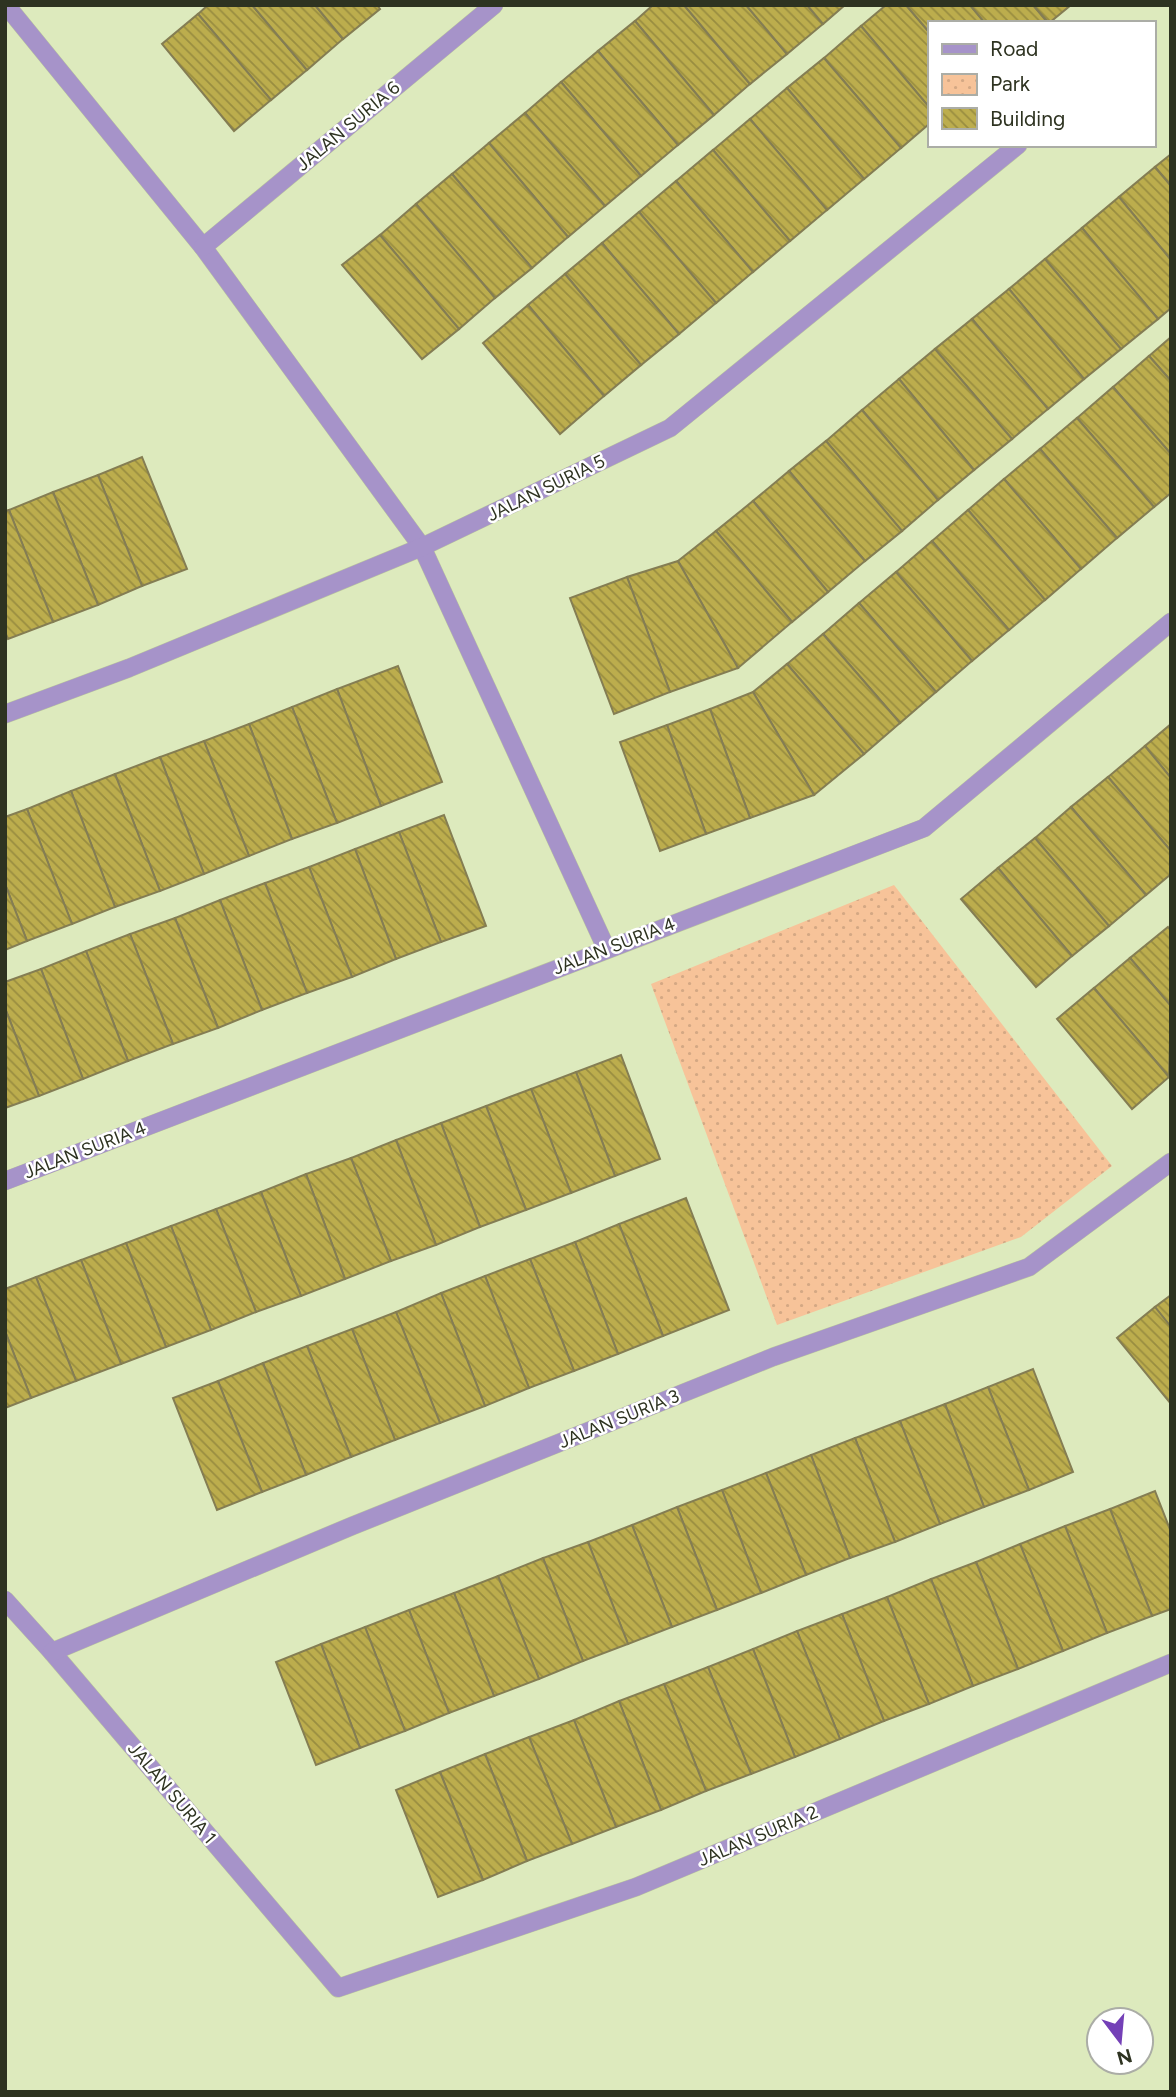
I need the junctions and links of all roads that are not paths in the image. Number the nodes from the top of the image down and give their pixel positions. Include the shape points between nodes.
1 (6, 5) edge
2 (494, 5) edge
3 (1016, 147) edge
4 (203, 247) junction
5 (422, 547) junction
6 (1171, 622) edge
7 (5, 714) edge
8 (606, 948) junction
9 (1171, 1162) edge
10 (5, 1181) edge
11 (5, 1600) edge
12 (52, 1652) junction
13 (1171, 1663) edge
14 (338, 1988) joint

1 - 4 street
2 - 4 street, JALAN SURIA 6
3 - 5 street, JALAN SURIA 5 via 670,428
4 - 5 street
5 - 7 street, JALAN SURIA 5
5 - 8 street
6 - 8 street, JALAN SURIA 4 via 924,828
8 - 10 street, JALAN SURIA 4
9 - 12 street, JALAN SURIA 3 via 1029,1267 773,1357
11 - 12 street, JALAN SURIA 1
12 - 14 street, JALAN SURIA 1
13 - 14 street, JALAN SURIA 2 via 636,1887

